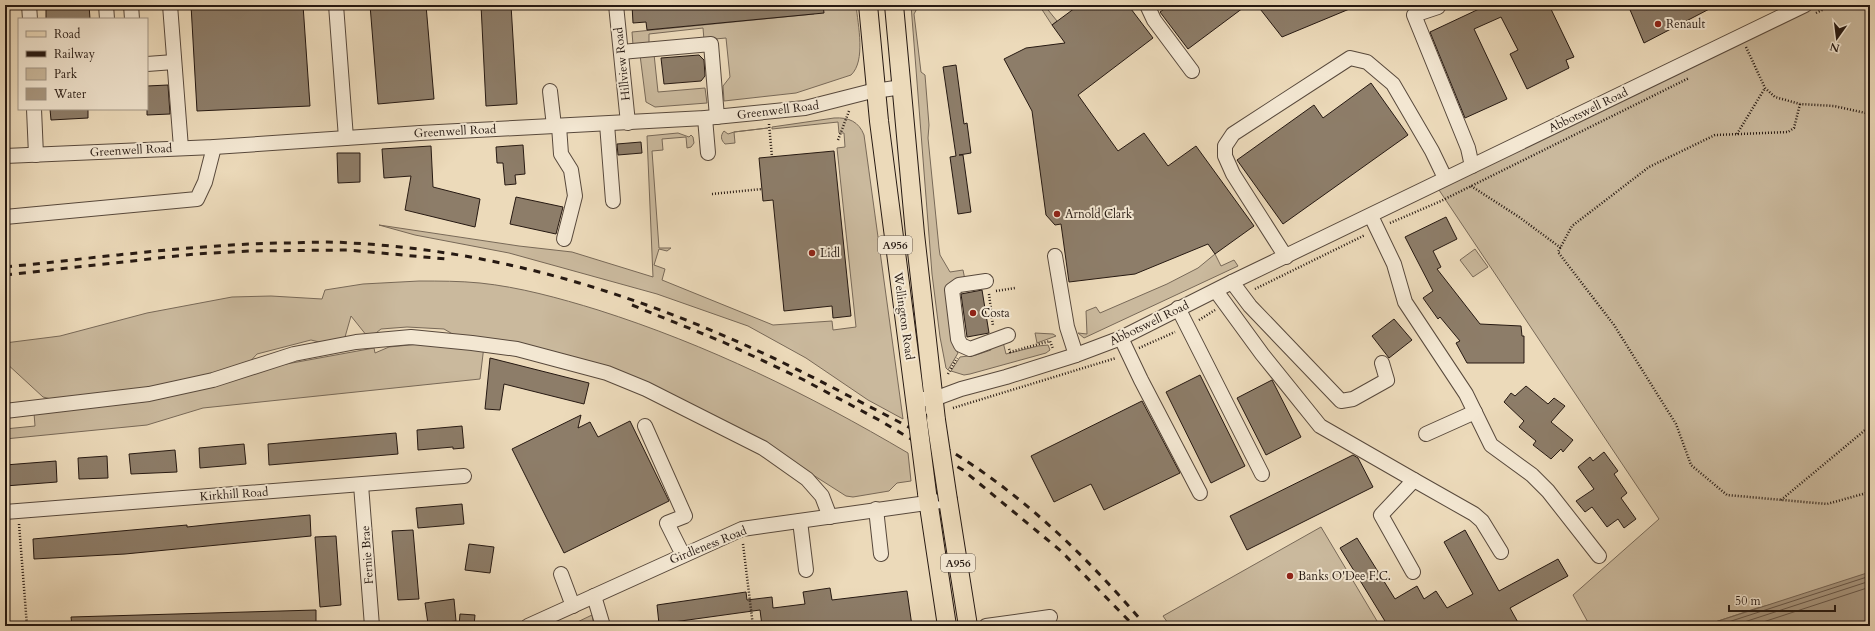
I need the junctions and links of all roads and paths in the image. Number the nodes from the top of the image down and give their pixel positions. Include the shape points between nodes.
1 (30, 5) edge
2 (106, 5) edge
3 (131, 5) edge
4 (170, 5) edge
5 (336, 5) edge
6 (616, 5) edge
7 (868, 5) edge
8 (894, 5) edge
9 (1147, 5) edge
10 (1438, 7) dead end
11 (1798, 7) edge
12 (30, 18) edge
13 (107, 18) edge
14 (132, 18) edge
15 (1744, 44) dead end
16 (621, 52) junction
17 (174, 62) junction
18 (148, 64) edge
19 (1192, 71) dead end
20 (902, 87) junction
21 (1765, 88) junction
22 (550, 91) dead end
23 (876, 91) junction
24 (855, 96) junction
25 (1800, 104) junction
26 (34, 110) edge
27 (768, 112) junction
28 (1870, 114) edge
29 (711, 118) junction
30 (628, 123) junction
31 (607, 124) junction
32 (556, 126) junction
33 (1737, 134) junction
34 (346, 138) junction
35 (838, 140) dead end
36 (214, 147) junction
37 (181, 148) junction
38 (708, 153) dead end
39 (36, 155) junction
40 (5, 156) edge
41 (772, 157) dead end
42 (1472, 166) junction
43 (1445, 178) junction
44 (1471, 186) dead end
45 (762, 189) dead end
46 (712, 194) dead end
47 (613, 201) dead end
48 (1371, 216) junction
49 (5, 217) edge
50 (564, 239) dead end
51 (1561, 248) junction
52 (1055, 256) dead end
53 (1286, 257) junction
54 (1232, 282) junction
55 (986, 285) junction
56 (1015, 288) dead end
57 (1216, 290) junction
58 (1178, 308) junction
59 (993, 327) dead end
60 (1007, 336) joint
61 (1121, 338) junction
62 (1076, 355) junction
63 (1057, 362) junction
64 (1382, 363) dead end
65 (953, 365) dead end
66 (948, 374) dead end
67 (934, 399) junction
68 (5, 405) edge
69 (916, 407) junction
70 (20, 410) junction
71 (5, 411) edge
72 (1475, 412) junction
73 (645, 426) dead end
74 (1870, 426) edge
75 (1426, 434) dead end
76 (1262, 474) dead end
77 (464, 476) dead end
78 (1414, 480) junction
79 (361, 485) junction
80 (1870, 492) edge
81 (1200, 493) dead end
82 (928, 498) junction
83 (948, 500) junction
84 (1780, 500) junction
85 (876, 510) junction
86 (12, 512) edge
87 (830, 517) junction
88 (800, 521) junction
89 (742, 529) junction
90 (1501, 552) dead end
91 (881, 554) dead end
92 (683, 555) junction
93 (1599, 556) dead end
94 (806, 570) dead end
95 (1413, 572) dead end
96 (561, 574) dead end
97 (594, 596) junction
98 (573, 606) junction
99 (1050, 617) dead end
100 (27, 626) edge
101 (372, 626) edge
102 (528, 626) edge
103 (603, 626) edge
104 (752, 626) edge
105 (947, 626) edge
106 (968, 626) edge
107 (986, 626) edge

1 - 12 street
2 - 13 street
3 - 14 street
4 - 17 street
5 - 34 street
6 - 16 street, Hillview Road
7 - 23 main road, Wellington Road / A956
8 - 20 main road, Wellington Road / A956
9 - 19 street via 1154,20
10 - 42 street via 1414,15 1468,148
11 - 42 street, Abbotswell Road
15 - 21 path
16 - 29 street via 711,44
16 - 30 street, Hillview Road
17 - 18 street
17 - 37 street
20 - 23 street, Greenwell Road
20 - 67 main road, Wellington Road / A956 via 914,226
21 - 25 path via 1774,97
21 - 33 path
22 - 32 street
23 - 24 street, Greenwell Road
23 - 69 main road, Wellington Road / A956
24 - 27 street, Greenwell Road via 818,106
24 - 35 path
25 - 28 path via 1834,106
25 - 33 path via 1794,128 1788,132
26 - 39 street
27 - 29 street, Greenwell Road
27 - 41 path
29 - 30 street, Greenwell Road
29 - 38 street
30 - 31 street, Greenwell Road
31 - 32 street, Greenwell Road
31 - 47 street
32 - 34 street, Greenwell Road
32 - 50 street via 561,154 571,170 575,196
33 - 51 path via 1715,135 1648,167 1572,226
34 - 36 street, Greenwell Road
36 - 37 street, Greenwell Road
36 - 49 street via 205,182 197,199
37 - 39 street, Greenwell Road
39 - 40 street, Greenwell Road
42 - 43 street, Abbotswell Road
43 - 48 street, Abbotswell Road
43 - 53 street via 1393,84 1367,62 1350,58 1233,134 1225,146 1225,156 1233,174
44 - 51 path via 1519,216
45 - 46 path
48 - 53 street, Abbotswell Road
48 - 72 street via 1394,264 1405,302
51 - 84 path via 1558,252 1614,325 1676,424 1691,465 1727,495
52 - 62 street via 1067,327
53 - 54 street, Abbotswell Road
54 - 57 street, Abbotswell Road
54 - 64 street via 1250,306 1341,401 1353,399 1387,380
55 - 56 path
55 - 59 path
55 - 60 street via 959,285 952,290 958,339 961,345 970,349
57 - 58 street, Abbotswell Road
57 - 78 street via 1262,354 1320,426
58 - 61 street, Abbotswell Road
58 - 76 street
60 - 63 path via 1010,352 1050,341
61 - 62 street, Abbotswell Road
61 - 81 street
62 - 63 street, Abbotswell Road
63 - 67 street, Abbotswell Road
65 - 66 path
67 - 69 street, Abbotswell Road
67 - 83 main road, Wellington Road / A956, bridge
68 - 70 street
69 - 82 main road, Wellington Road / A956, bridge
70 - 71 street
70 - 87 street via 149,394 213,380 294,354 356,342 411,337 472,343 517,349 608,373 646,389 763,448 807,479 822,496
72 - 75 street
72 - 93 street via 1491,444 1532,475 1548,491
73 - 92 street via 685,516 667,523
74 - 84 path
77 - 79 street, Kirkhill Road
78 - 90 street via 1474,514 1482,521
78 - 95 street via 1381,515
79 - 86 street, Kirkhill Road
79 - 101 street, Fernie Brae
80 - 84 path via 1828,504
82 - 83 street, Girdleness Road
82 - 85 street, Girdleness Road
82 - 105 main road, Wellington Road / A956
83 - 106 main road, Wellington Road / A956
85 - 87 street, Girdleness Road
85 - 91 street
86 - 100 path
87 - 88 street, Girdleness Road
88 - 89 street, Girdleness Road
88 - 94 street
89 - 92 street, Girdleness Road
89 - 104 path
92 - 97 street, Girdleness Road
96 - 98 street
97 - 98 street, Girdleness Road
97 - 103 street
98 - 102 street, Girdleness Road
99 - 107 street

